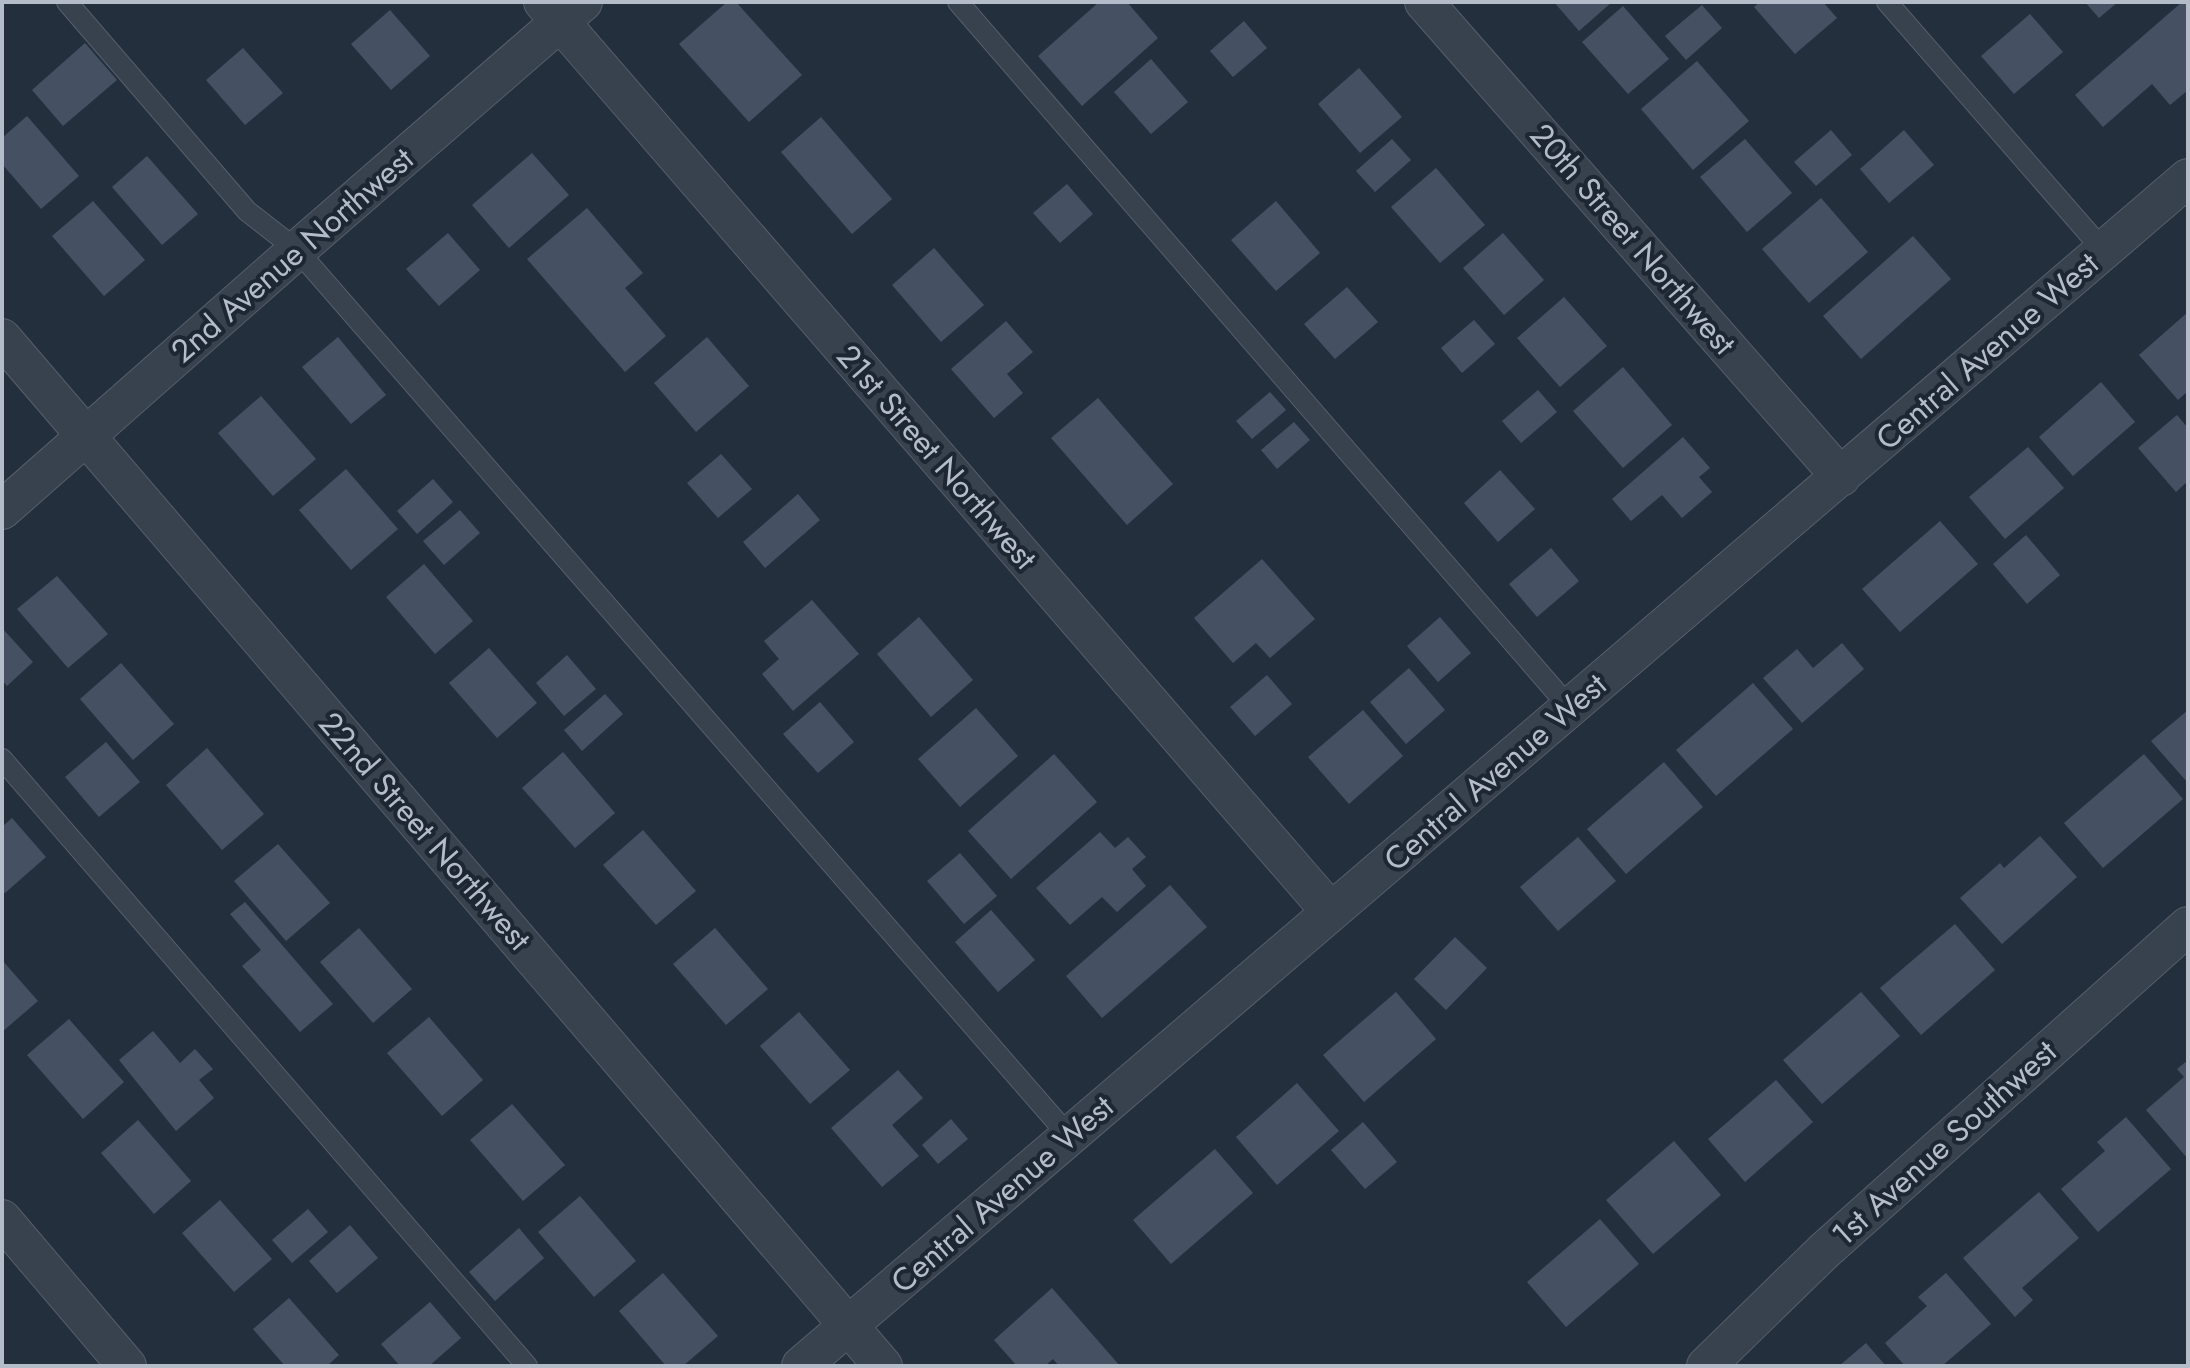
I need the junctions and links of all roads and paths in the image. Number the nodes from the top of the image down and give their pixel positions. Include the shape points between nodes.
1 (67, 2) edge
2 (958, 2) edge
3 (1424, 2) edge
4 (1887, 2) edge
5 (562, 9) edge
6 (2188, 178) edge
7 (297, 250) junction
8 (2104, 251) junction
9 (2, 338) edge
10 (86, 436) junction
11 (1841, 477) junction
12 (2, 510) edge
13 (1570, 708) junction
14 (2, 759) edge
15 (1331, 912) junction
16 (2188, 926) edge
17 (1069, 1136) junction
18 (2, 1219) edge
19 (848, 1325) junction
20 (127, 1366) edge
21 (527, 1366) edge
22 (801, 1366) edge
23 (883, 1366) edge
24 (1706, 1366) edge

1 - 7 lane via 247,211
2 - 13 lane
3 - 11 street, 20th Street Northwest
4 - 8 lane
5 - 7 street, 2nd Avenue Northwest
5 - 15 street, 21st Street Northwest
6 - 8 street, Central Avenue West
7 - 10 street, 2nd Avenue Northwest
7 - 17 lane
8 - 11 street, Central Avenue West
9 - 10 street, 22nd Street Northwest
10 - 12 street, 2nd Avenue Northwest
10 - 19 street, 22nd Street Northwest
11 - 13 street, Central Avenue West
13 - 15 street, Central Avenue West
14 - 21 lane
15 - 17 street, Central Avenue West
16 - 24 street, 1st Avenue Southwest via 1823,1252
17 - 19 street, Central Avenue West
18 - 20 street
19 - 22 street, Central Avenue West
19 - 23 street, 22nd Street Northwest

